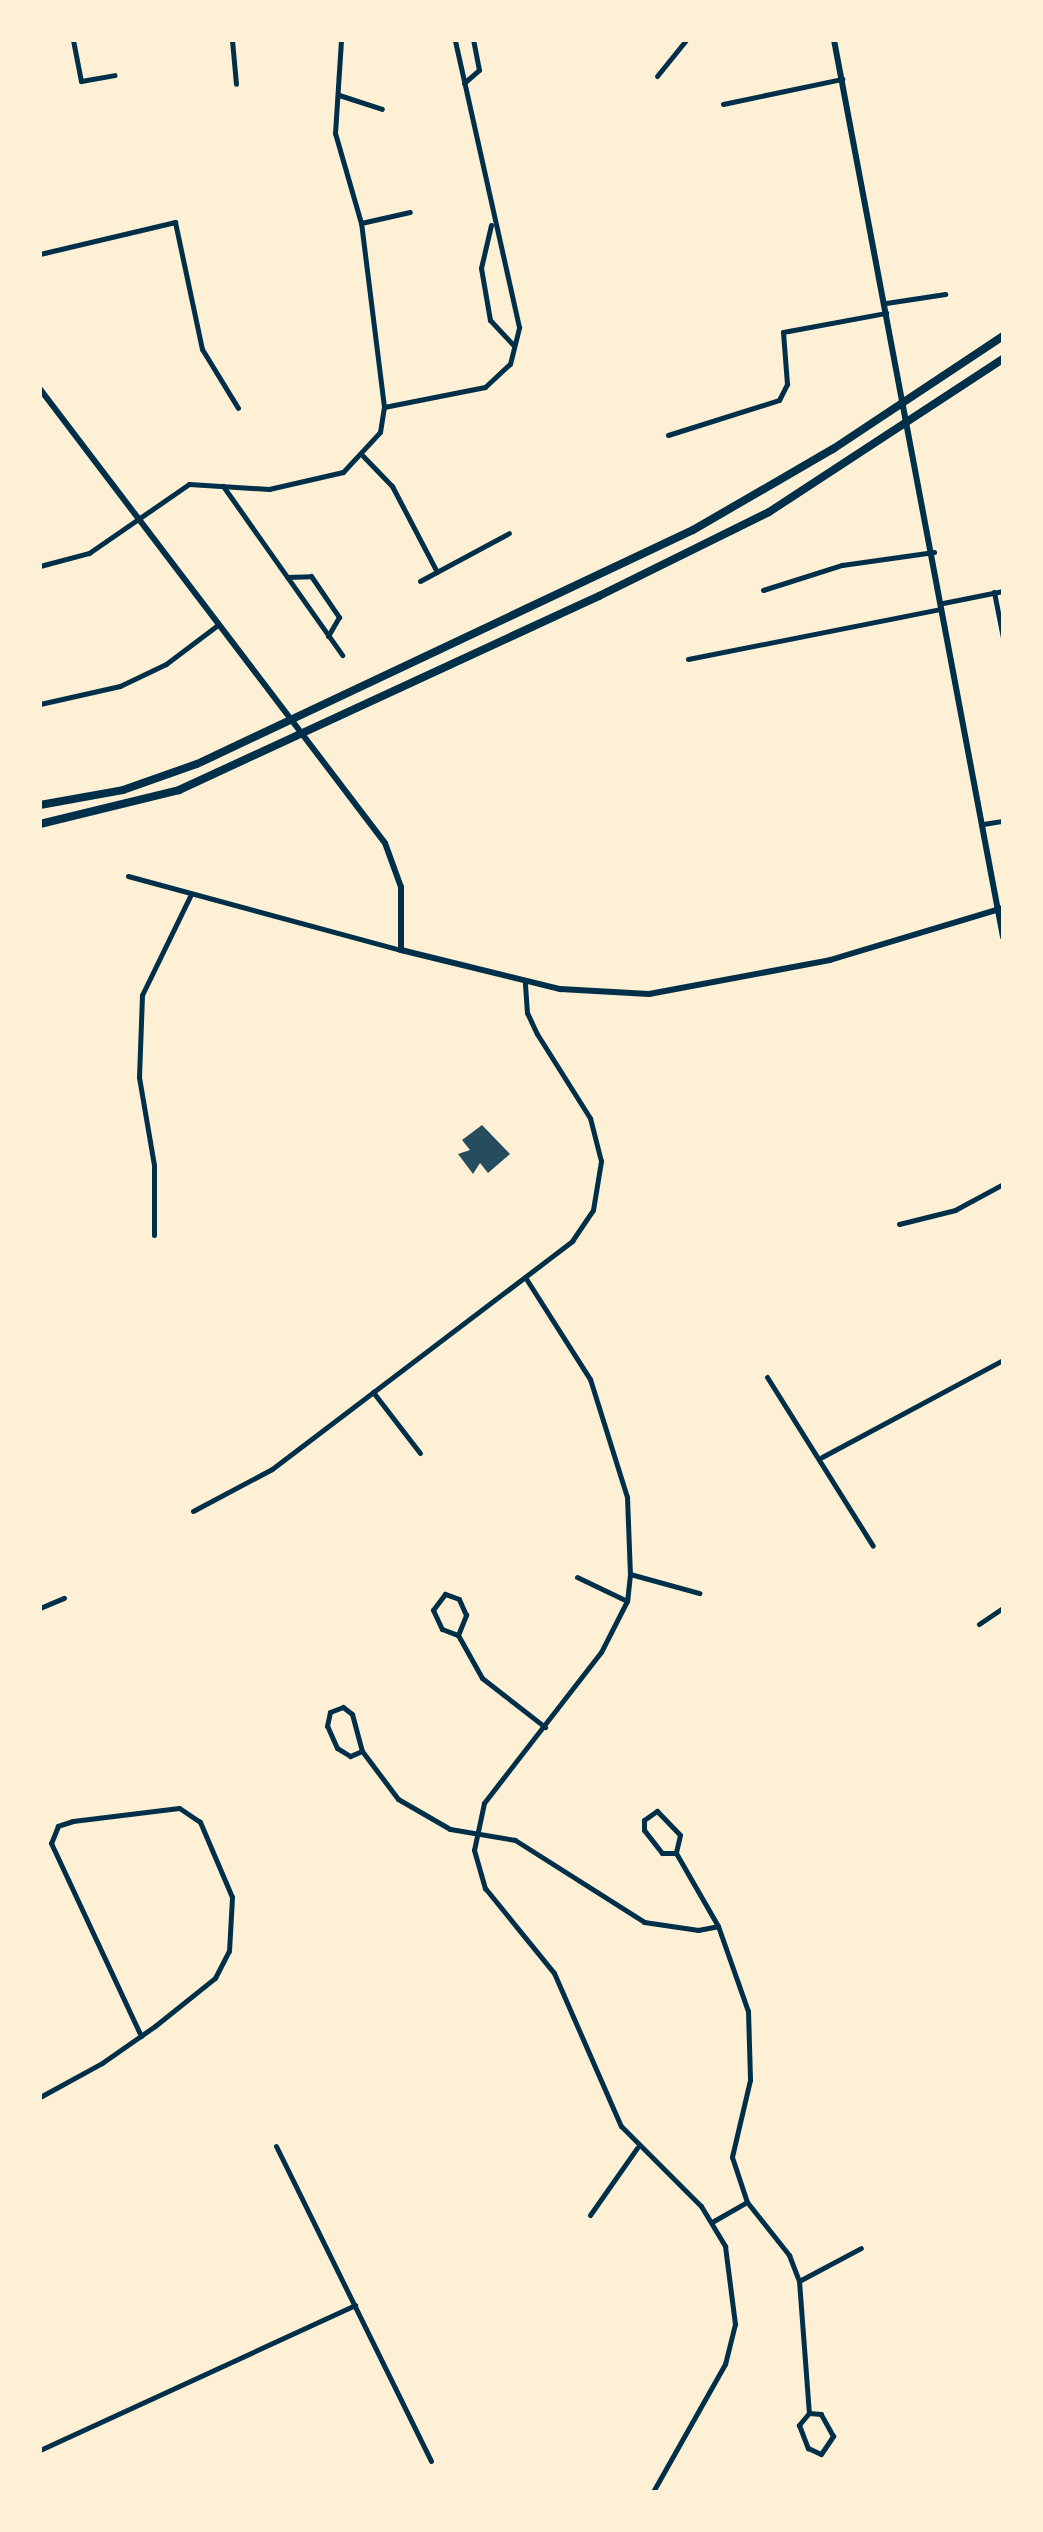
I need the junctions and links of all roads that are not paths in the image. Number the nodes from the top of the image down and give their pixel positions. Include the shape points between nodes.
1 (73, 40) edge
2 (232, 40) edge
3 (341, 40) edge
4 (455, 40) edge
5 (473, 40) edge
6 (686, 40) edge
7 (834, 40) edge
8 (114, 76) dead end
9 (658, 76) dead end
10 (842, 79) junction
11 (463, 83) junction
12 (236, 84) dead end
13 (339, 94) junction
14 (722, 104) dead end
15 (382, 109) dead end
16 (410, 212) dead end
17 (492, 222) junction
18 (360, 223) junction
19 (40, 254) edge
20 (945, 294) dead end
21 (886, 304) junction
22 (888, 313) junction
23 (1003, 336) edge
24 (514, 346) junction
25 (1003, 359) edge
26 (40, 389) edge
27 (902, 402) junction
28 (384, 407) junction
29 (238, 408) dead end
30 (906, 422) junction
31 (668, 435) dead end
32 (363, 456) junction
33 (222, 485) junction
34 (139, 516) junction
35 (509, 534) dead end
36 (934, 552) junction
37 (40, 566) edge
38 (437, 572) junction
39 (287, 577) junction
40 (420, 582) dead end
41 (764, 590) dead end
42 (1003, 591) edge
43 (994, 592) junction
44 (943, 606) junction
45 (221, 622) junction
46 (328, 636) junction
47 (1003, 638) edge
48 (342, 655) dead end
49 (688, 659) dead end
50 (40, 704) edge
51 (293, 718) junction
52 (305, 734) junction
53 (40, 805) edge
54 (1003, 821) edge
55 (40, 824) edge
56 (983, 824) junction
57 (128, 876) dead end
58 (190, 896) junction
59 (1001, 909) edge
60 (1003, 937) edge
61 (401, 950) junction
62 (525, 982) junction
63 (1003, 1184) edge
64 (900, 1224) dead end
65 (154, 1236) dead end
66 (525, 1277) junction
67 (1003, 1360) edge
68 (767, 1377) dead end
69 (372, 1392) junction
70 (420, 1453) dead end
71 (822, 1458) junction
72 (193, 1511) dead end
73 (874, 1546) dead end
74 (630, 1574) junction
75 (577, 1577) dead end
76 (699, 1593) dead end
77 (64, 1598) dead end
78 (627, 1602) junction
79 (40, 1608) edge
80 (1003, 1608) edge
81 (979, 1624) dead end
82 (458, 1635) junction
83 (544, 1727) junction
84 (362, 1751) junction
85 (476, 1836) junction
86 (676, 1853) junction
87 (718, 1926) junction
88 (141, 2036) junction
89 (40, 2097) edge
90 (276, 2146) dead end
91 (638, 2148) junction
92 (747, 2202) junction
93 (590, 2215) dead end
94 (712, 2222) junction
95 (861, 2248) dead end
96 (799, 2281) junction
97 (355, 2304) junction
98 (809, 2413) junction
99 (40, 2450) edge
100 (431, 2461) dead end
101 (652, 2492) edge

1 - 8 street via 80,81
2 - 12 street
3 - 13 street
4 - 11 street
5 - 11 street via 480,70
6 - 9 street
7 - 10 street
10 - 14 street
10 - 21 street
11 - 17 street
13 - 15 street
13 - 18 street via 336,133
16 - 18 street
17 - 24 street via 519,327
17 - 24 street via 481,268 490,320
18 - 28 street
19 - 29 street via 175,222 202,349
20 - 21 street
21 - 22 street
22 - 27 street
22 - 31 street via 783,332 787,384 779,400
23 - 27 main road
24 - 28 street via 503,374 485,388
25 - 30 main road
26 - 34 street
27 - 30 street
27 - 51 main road via 693,530
28 - 32 street via 380,432
30 - 36 street
30 - 52 main road via 722,536
32 - 33 street via 314,481 264,490
32 - 38 street via 392,486
33 - 34 street via 189,484
33 - 39 street
34 - 37 street via 89,553
34 - 45 street
35 - 38 street
36 - 41 street via 842,565
36 - 44 street
38 - 40 street
39 - 46 street
39 - 46 street via 311,576 339,617
42 - 43 street
43 - 44 street
43 - 47 street
44 - 49 street
44 - 56 street
45 - 50 street via 166,664 120,686
45 - 51 street
46 - 48 street
51 - 52 street
51 - 53 main road via 154,780
52 - 55 main road via 166,794
52 - 61 street via 393,859 401,887
54 - 56 street
56 - 59 street
57 - 58 street
58 - 61 street
58 - 65 street via 142,995 139,1077 154,1164
59 - 60 street
59 - 62 street via 830,960 693,989 606,994
61 - 62 street
62 - 66 street via 527,1013 586,1105 601,1160 596,1200 572,1242
63 - 64 street via 955,1210
66 - 69 street
66 - 74 street via 590,1379 627,1496
67 - 71 street
68 - 71 street
69 - 70 street
69 - 72 street via 272,1469
71 - 73 street
74 - 76 street
74 - 78 street
75 - 78 street
77 - 79 street
78 - 83 street via 600,1652
80 - 81 street
82 - 82 street via 466,1615 459,1599 445,1594 434,1610 442,1629
82 - 83 street via 482,1678
83 - 85 street via 484,1804
84 - 84 street via 352,1714 343,1707 330,1712 327,1726 337,1748 350,1756
84 - 85 street via 398,1799
85 - 87 street via 516,1840 644,1922 698,1930
85 - 91 street via 485,1888 554,1973 609,2103
86 - 86 street via 680,1835 667,1816 647,1815 644,1830 657,1849
86 - 87 street
87 - 92 street via 733,1958 751,2038 750,2080 732,2157
88 - 88 street via 215,1978 230,1951 232,1898 200,1822 179,1808 72,1821 58,1826 51,1844
88 - 89 street
90 - 97 street
91 - 93 street
91 - 94 street
92 - 94 street
92 - 96 street
94 - 101 street via 733,2282 734,2324 718,2381
95 - 96 street
96 - 98 street
97 - 99 street
97 - 100 street
98 - 98 street via 800,2430 812,2453 822,2454 834,2436 821,2414

